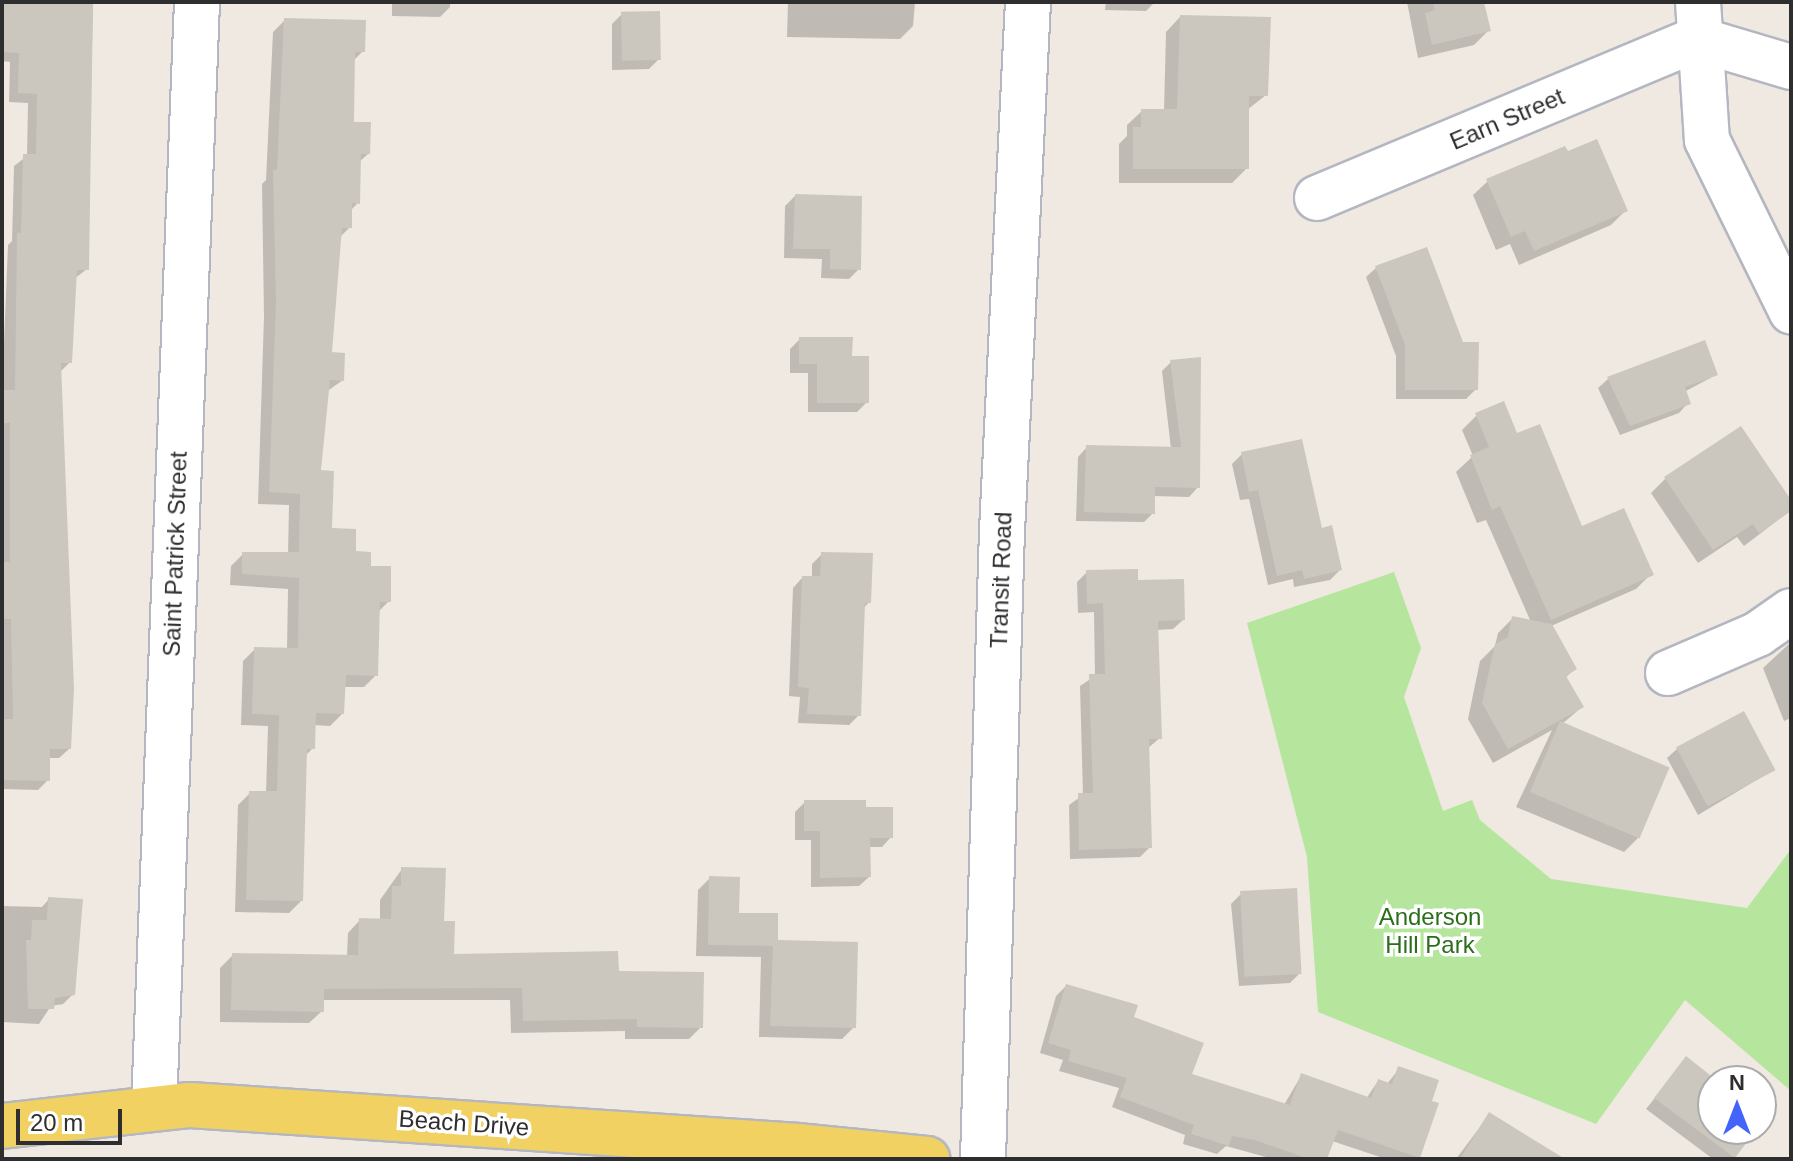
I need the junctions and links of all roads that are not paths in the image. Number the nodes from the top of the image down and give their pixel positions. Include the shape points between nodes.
1 (197, 2) edge
2 (1028, 2) edge
3 (1697, 20) edge
4 (1791, 67) edge
5 (1317, 198) dead end
6 (1791, 311) edge
7 (1791, 611) edge
8 (1668, 673) dead end
9 (154, 1106) junction
10 (2, 1126) edge
11 (927, 1159) edge
12 (983, 1159) edge

1 - 9 street, Saint Patrick Street
2 - 12 street, Transit Road via 1002,531
3 - 4 street
3 - 5 street, Earn Street
3 - 6 street via 1707,140
7 - 8 street via 1758,634
9 - 10 main road, Beach Drive
9 - 11 main road, Beach Drive via 666,1136

